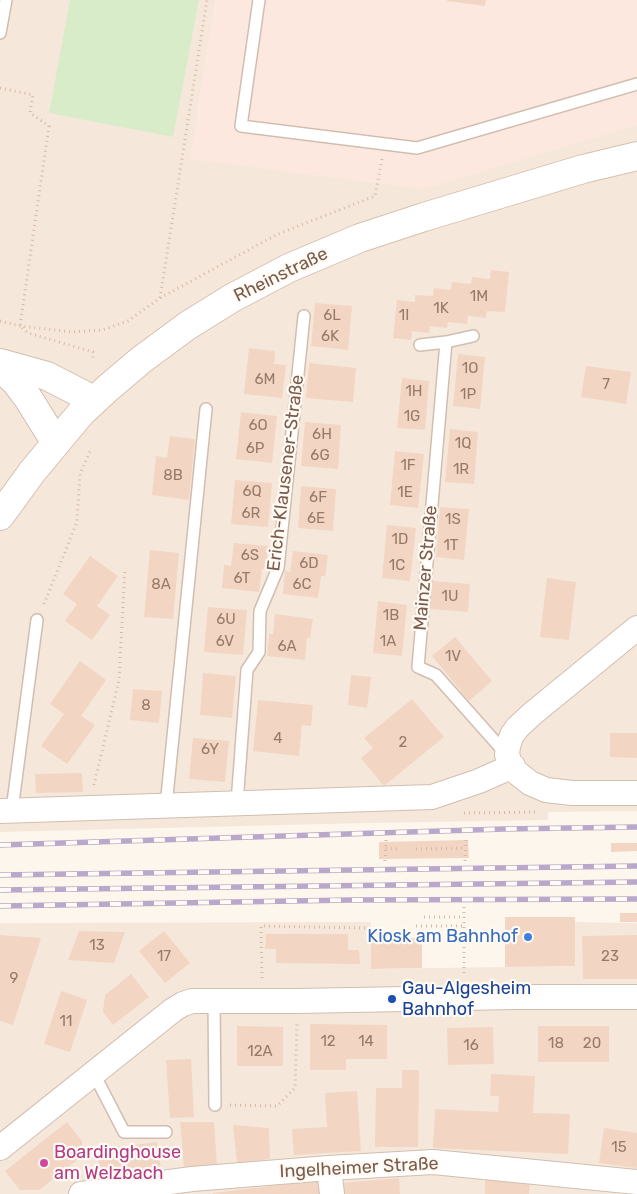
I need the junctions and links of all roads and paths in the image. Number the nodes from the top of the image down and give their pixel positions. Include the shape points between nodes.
1 (6, 0) edge
2 (208, 0) edge
3 (259, 0) edge
4 (0, 33) edge
5 (637, 84) edge
6 (0, 88) edge
7 (383, 144) junction
8 (637, 156) edge
9 (160, 298) junction
10 (304, 316) dead end
11 (0, 321) edge
12 (20, 326) junction
13 (473, 336) dead end
14 (446, 342) junction
15 (420, 345) dead end
16 (93, 361) dead end
17 (0, 365) edge
18 (93, 402) junction
19 (206, 409) dead end
20 (56, 443) junction
21 (91, 449) dead end
22 (0, 516) edge
23 (125, 568) dead end
24 (37, 620) joint
25 (637, 628) edge
26 (510, 761) junction
27 (637, 793) edge
28 (237, 803) junction
29 (166, 806) junction
30 (88, 808) junction
31 (6, 810) edge
32 (466, 838) dead end
33 (386, 840) dead end
34 (386, 848) junction
35 (466, 848) junction
36 (399, 849) dead end
37 (416, 849) dead end
38 (385, 861) dead end
39 (465, 861) dead end
40 (464, 907) dead end
41 (424, 917) dead end
42 (464, 917) junction
43 (416, 926) dead end
44 (464, 926) junction
45 (366, 928) dead end
46 (637, 997) edge
47 (464, 998) junction
48 (214, 1001) junction
49 (262, 1001) junction
50 (297, 1001) junction
51 (94, 1074) junction
52 (216, 1105) joint
53 (166, 1132) dead end
54 (0, 1148) edge
55 (329, 1168) junction
56 (637, 1182) edge
57 (561, 1184) edge
58 (82, 1194) edge
59 (332, 1194) edge

1 - 4 lane
2 - 9 path
3 - 7 lane via 241,126
5 - 7 lane via 417,148
6 - 12 path via 33,94 30,113 50,126
7 - 9 path via 375,196 278,234
8 - 18 main road, Rheinstraße via 424,217 360,238 289,268 187,326
9 - 12 path via 128,321 102,330 72,332
10 - 28 lane, Erich-Klausener-Straße via 278,568 260,611 259,652 247,670
11 - 12 path
12 - 16 path via 28,334 93,352
13 - 14 lane
14 - 15 lane
14 - 26 lane, Mainzer Straße via 418,667 436,675
17 - 18 main road via 47,376
17 - 20 main road via 28,398
18 - 20 main road, Rheinstraße
19 - 29 lane
20 - 22 main road, Rheinstraße
21 - 24 path via 80,474 77,522
23 - 30 path via 119,680
24 - 31 lane
25 - 26 street via 517,728 508,746
26 - 27 street via 516,772 546,790
26 - 28 street via 479,781 432,797
28 - 29 street
29 - 30 street
30 - 31 street
32 - 35 path
33 - 34 path
34 - 36 path
34 - 38 path
35 - 37 path
35 - 39 path
40 - 42 path
41 - 42 path
42 - 44 path
43 - 44 path
44 - 47 path
45 - 49 path via 261,926
46 - 47 street
47 - 50 street
48 - 49 street
48 - 51 street via 192,1001 173,1010
48 - 52 lane
49 - 50 street
50 - 52 path via 295,1088 277,1106
51 - 53 lane via 124,1132
51 - 54 street
55 - 57 street, Ingelheimer Straße via 433,1162
55 - 58 street, Ingelheimer Straße via 192,1179
55 - 59 street
56 - 57 street, Ingelheimer Straße

